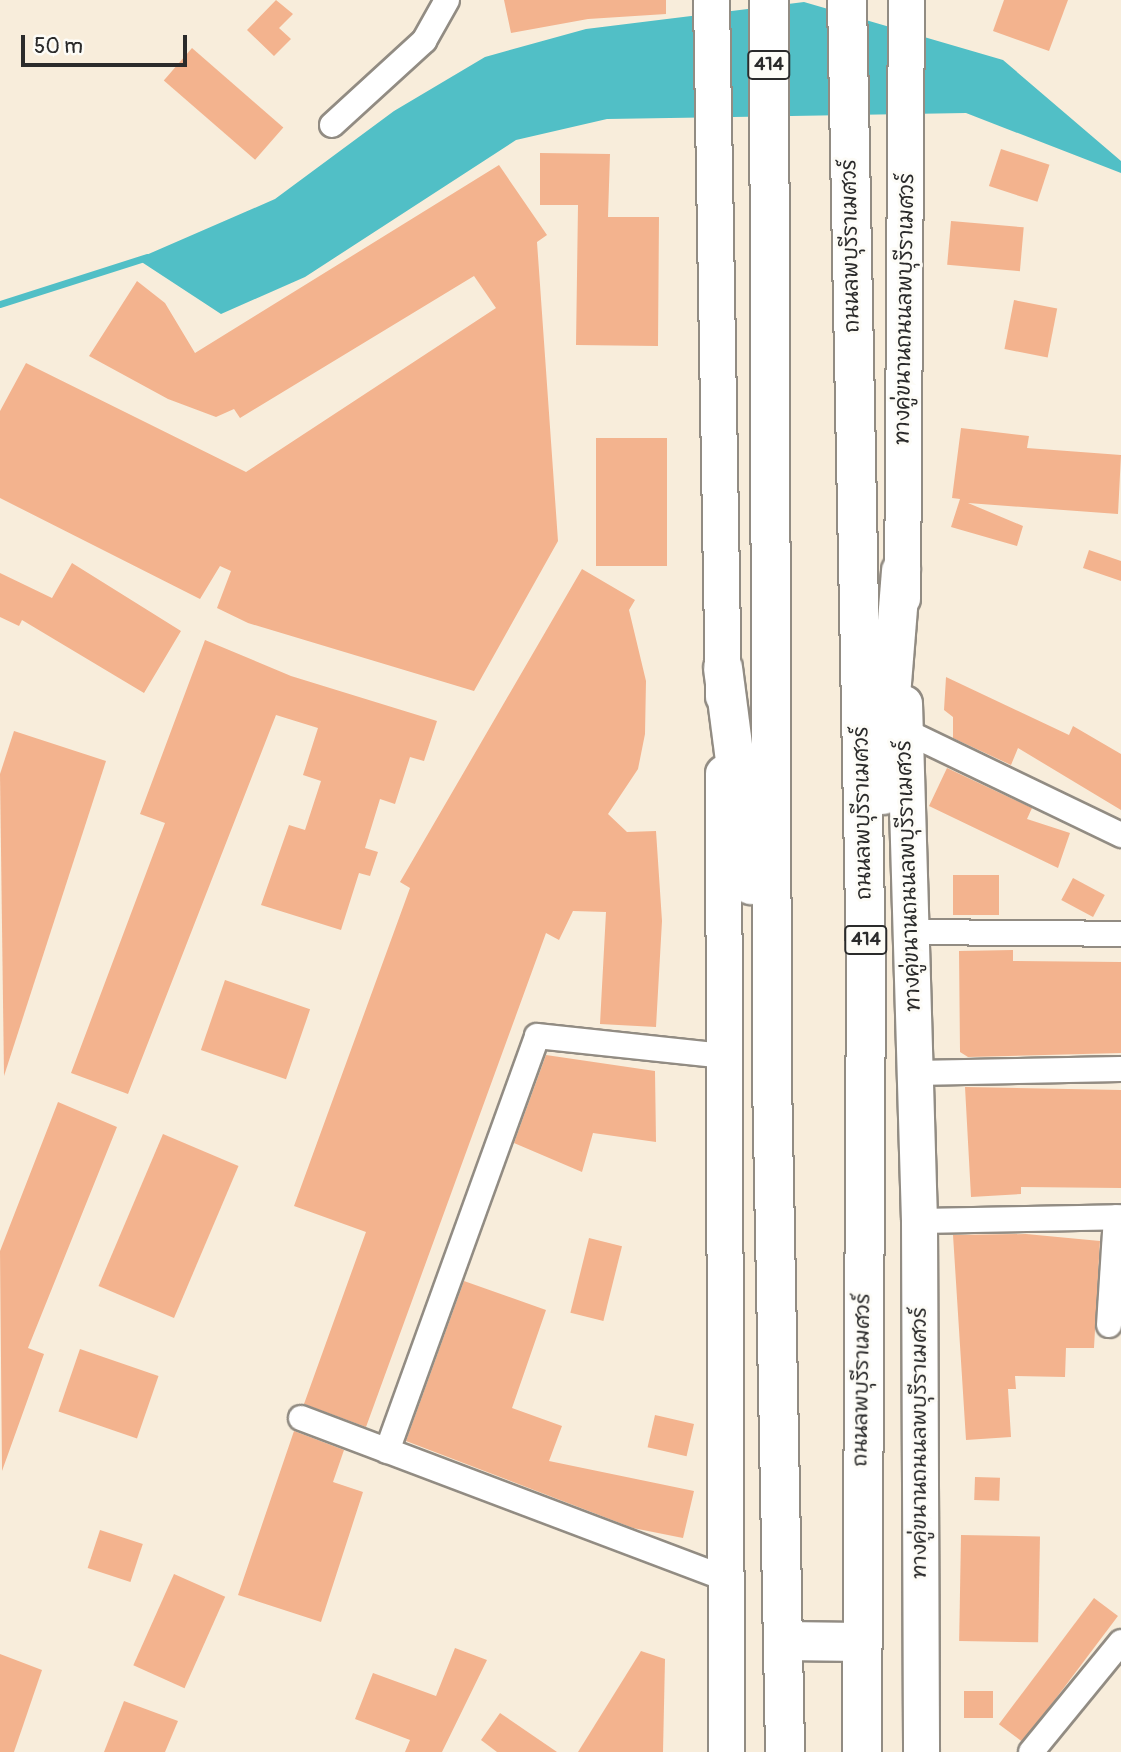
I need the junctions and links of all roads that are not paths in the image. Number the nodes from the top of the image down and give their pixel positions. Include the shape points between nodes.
1 (446, 0) edge
2 (711, 0) edge
3 (769, 0) edge
4 (847, 0) edge
5 (906, 2) edge
6 (332, 125) dead end
7 (901, 571) junction
8 (723, 668) junction
9 (905, 731) junction
10 (1121, 835) edge
11 (911, 932) junction
12 (1121, 934) edge
13 (866, 961) junction
14 (723, 1056) junction
15 (1121, 1069) edge
16 (915, 1073) junction
17 (772, 1079) junction
18 (1119, 1217) edge
19 (919, 1221) junction
20 (1109, 1325) dead end
21 (301, 1418) dead end
22 (387, 1451) junction
23 (726, 1579) junction
24 (785, 1641) junction
25 (860, 1642) junction
26 (1121, 1642) edge
27 (726, 1752) edge
28 (785, 1752) edge
29 (862, 1752) edge
30 (921, 1752) edge
31 (1031, 1752) edge

1 - 6 street via 424,41
2 - 8 main road
3 - 17 main road, 414
4 - 13 main road, ถนนลพบุรีราเมศวร์ / 414
5 - 7 main road, ทางคู่ขนานถนนลพบุรีราเมศวร์ / 414
7 - 9 main road, ทางคู่ขนานถนนลพบุรีราเมศวร์ / 414
7 - 13 main road
8 - 14 main road
8 - 17 main road
9 - 10 street
9 - 11 main road, ทางคู่ขนานถนนลพบุรีราเมศวร์ / 414
11 - 12 street
11 - 16 main road, ทางคู่ขนานถนนลพบุรีราเมศวร์ / 414
13 - 25 main road, ถนนลพบุรีราเมศวร์ / 414
14 - 22 street via 537,1036
14 - 23 main road
15 - 16 street
16 - 19 main road, ทางคู่ขนานถนนลพบุรีราเมศวร์ / 414
17 - 24 main road, 414
18 - 19 street
18 - 20 street
19 - 30 main road, ทางคู่ขนานถนนลพบุรีราเมศวร์ / 414
21 - 22 street
22 - 23 street
23 - 27 main road
24 - 25 main road
24 - 28 main road, 414
25 - 29 main road, ถนนลพบุรีราเมศวร์ / 414
26 - 31 street

